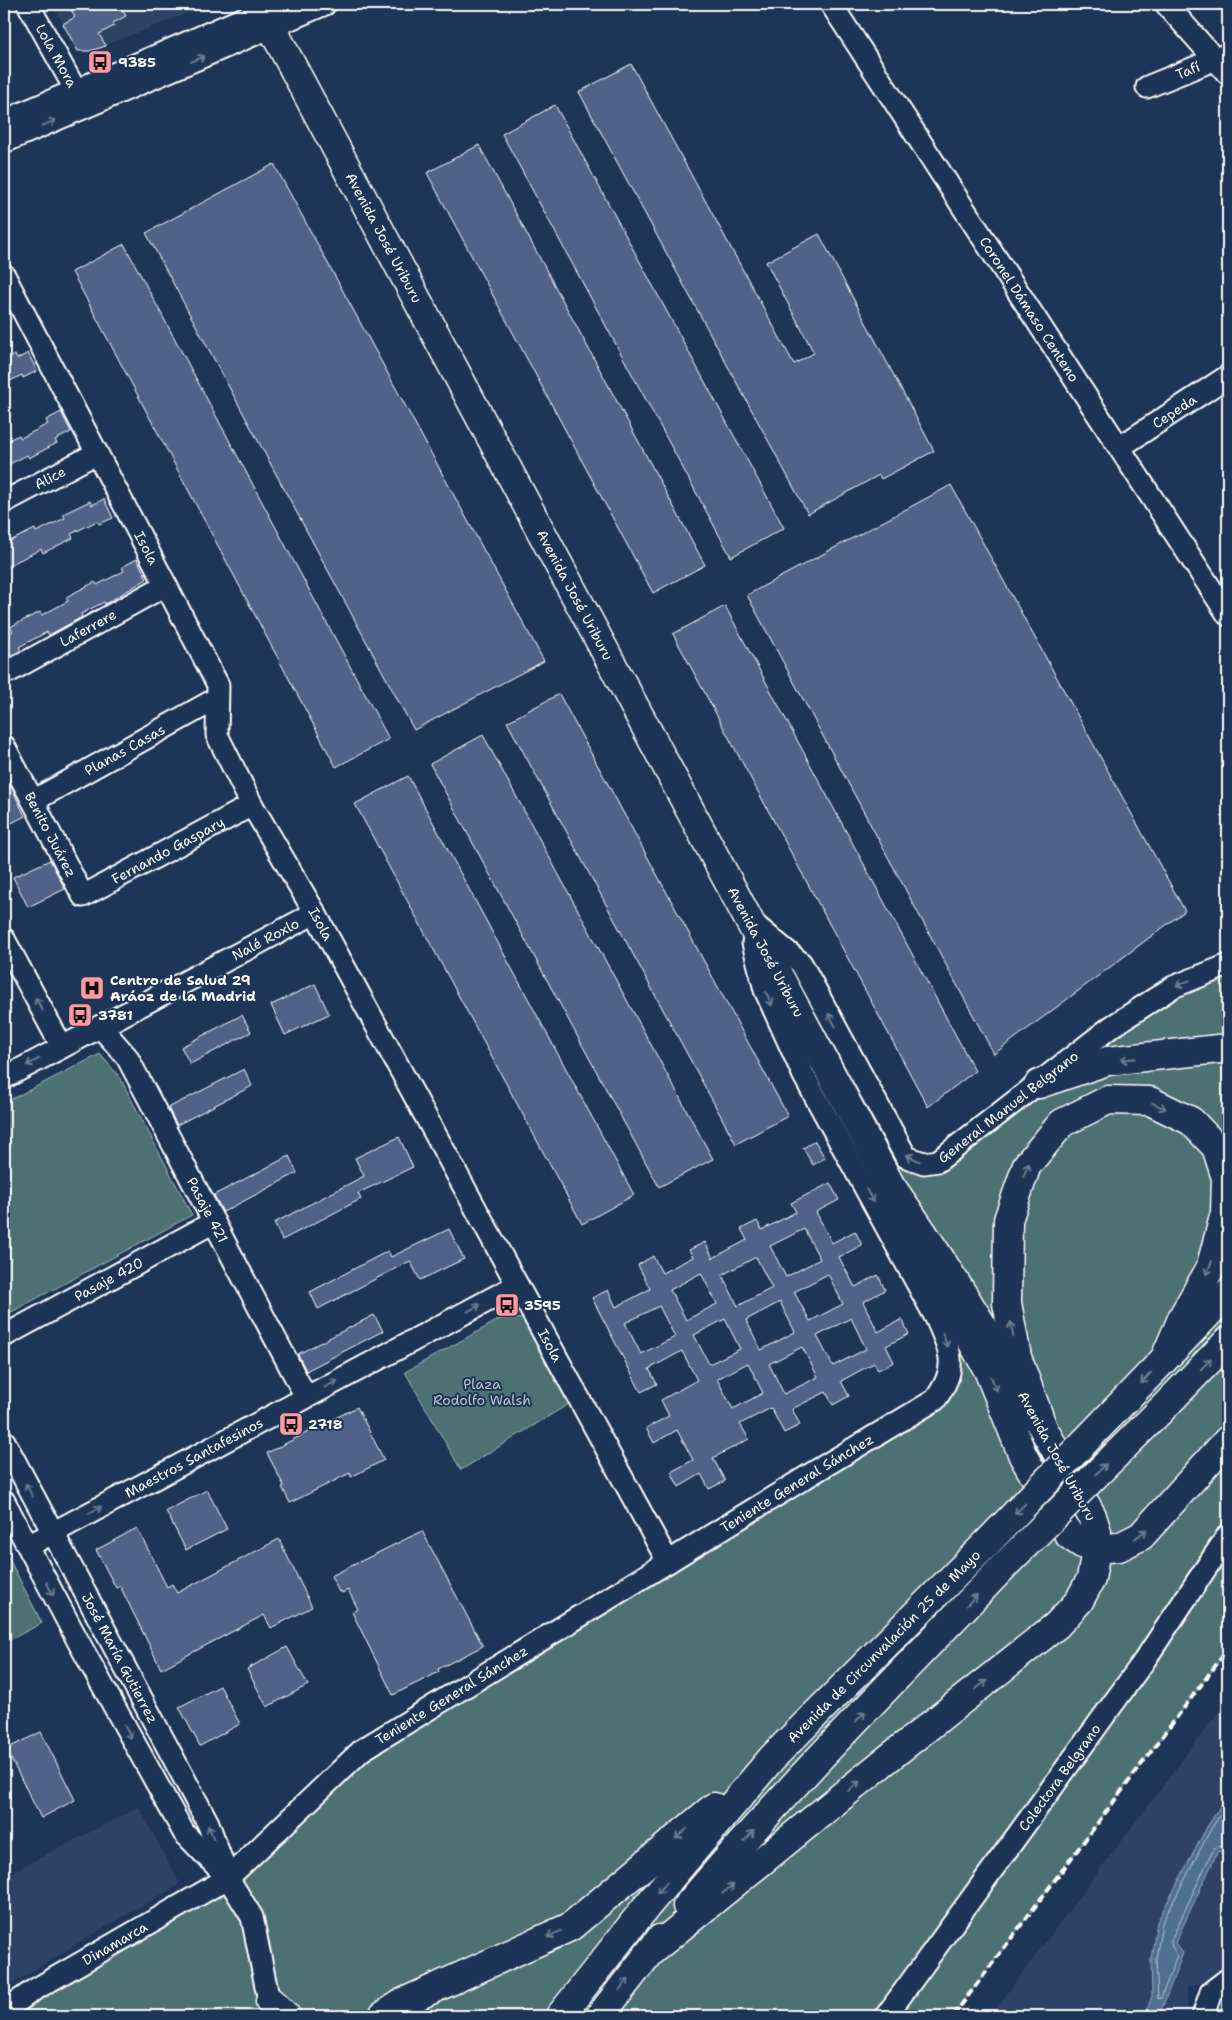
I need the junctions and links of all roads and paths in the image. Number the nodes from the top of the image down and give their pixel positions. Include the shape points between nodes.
1 (28, 4) edge
2 (326, 4) edge
3 (831, 4) edge
4 (1166, 4) edge
5 (267, 11) edge
6 (1224, 63) edge
7 (1147, 87) dead end
8 (80, 99) junction
9 (4, 121) edge
10 (4, 142) edge
11 (4, 275) edge
12 (11, 305) edge
13 (1228, 376) edge
14 (1120, 446) junction
15 (97, 453) junction
16 (4, 502) edge
17 (166, 585) junction
18 (1228, 615) edge
19 (10, 671) dead end
20 (216, 699) junction
21 (4, 746) edge
22 (33, 801) junction
23 (252, 805) junction
24 (83, 896) joint
25 (315, 913) junction
26 (747, 918) junction
27 (4, 940) edge
28 (1228, 965) edge
29 (100, 1026) junction
30 (62, 1047) junction
31 (1228, 1048) edge
32 (4, 1078) edge
33 (1038, 1084) junction
34 (891, 1186) junction
35 (214, 1222) junction
36 (509, 1289) junction
37 (1228, 1293) edge
38 (4, 1336) edge
39 (1228, 1341) edge
40 (1165, 1358) junction
41 (306, 1397) junction
42 (1042, 1425) junction
43 (1228, 1440) edge
44 (4, 1441) edge
45 (4, 1501) edge
46 (52, 1533) junction
47 (1227, 1538) edge
48 (28, 1546) junction
49 (1096, 1549) junction
50 (668, 1562) junction
51 (772, 1758) junction
52 (228, 1878) junction
53 (649, 1953) junction
54 (1228, 1979) edge
55 (276, 2011) edge
56 (4, 2012) edge
57 (383, 2016) edge
58 (560, 2016) edge
59 (600, 2016) edge
60 (886, 2016) edge
61 (1203, 2016) edge

1 - 8 street, Lola Mora
2 - 5 street
3 - 14 street, Coronel Dámaso Centeno
4 - 6 street
5 - 8 street
5 - 26 main road, Avenida José Uriburu
6 - 7 street, Tafí
8 - 9 street
10 -> 8 street
11 - 12 street, Isola
12 - 15 street, Isola
13 - 14 street, Cepeda
14 - 18 street, Coronel Dámaso Centeno
15 - 16 street, Alice
15 - 17 street, Isola
17 - 19 street, Laferrere
17 - 20 street, Isola via 218,685
20 - 22 street, Planas Casas
20 - 23 street, Isola via 217,736
21 - 22 street, Benito Juárez
22 - 24 street, Benito Juárez
23 - 24 street, Fernando Gaspary
23 - 25 street, Isola
25 - 29 street, Nalé Roxlo
25 - 36 street, Isola
33 -> 26 street, General Manuel Belgrano via 938,1161 924,1163 906,1157 801,963
26 - 34 main road, Avenida José Uriburu
26 -> 50 street, Teniente General Sánchez via 765,990 804,1076 936,1318 946,1340 952,1366 945,1387 936,1400
30 -> 27 street
28 -> 33 street, General Manuel Belgrano via 1173,987 1111,1027
29 - 30 street, Nalé Roxlo
29 - 35 street, Pasaje 421 via 127,1057
30 -> 32 street, Nalé Roxlo
31 -> 33 main road via 1107,1061
34 - 42 main road, Avenida José Uriburu via 933,1246
34 -> 49 main road, Avenida José Uriburu via 925,1258 988,1370 1024,1456 1069,1535
35 - 38 street, Pasaje 420
35 - 41 street, Pasaje 421
41 -> 36 street, Maestros Santafesinos
36 - 50 street, Isola
37 - 40 main road, Avenida de Circunvalación 25 de Mayo
53 -> 39 main road, Avenida de Circunvalación 25 de Mayo, bridge via 744,1840 814,1764 1005,1565
42 -> 40 main road via 1017,1357 1007,1303 1008,1220 1027,1165 1062,1123 1108,1100 1150,1101 1191,1121 1216,1147 1226,1178 1225,1213 1210,1269 1183,1316
40 -> 51 main road, Avenida de Circunvalación 25 de Mayo, bridge via 987,1543
46 -> 41 street, Maestros Santafesinos
42 - 49 main road, Avenida José Uriburu via 1092,1516 1097,1532
49 -> 43 main road via 1119,1547 1141,1536
46 -> 44 street, José María Gutierrez
45 - 48 street, José María Gutierrez
46 - 48 street, Maestros Santafesinos
52 -> 46 street, José María Gutierrez via 208,1823
47 - 60 street, Colectora Belgrano via 1144,1661
48 -> 52 street, José María Gutierrez via 184,1833
53 -> 49 main road via 1057,1625 1079,1601 1091,1579
50 - 52 street, Teniente General Sánchez via 362,1750
51 -> 57 main road via 570,1927 404,2002
51 -> 58 main road, Avenida de Circunvalación 25 de Mayo via 646,1907
52 - 55 street, José María Gutierrez via 252,1917
52 - 56 street, Dinamarca via 34,1990
59 -> 53 main road, Avenida de Circunvalación 25 de Mayo
54 - 61 street via 1211,1992

